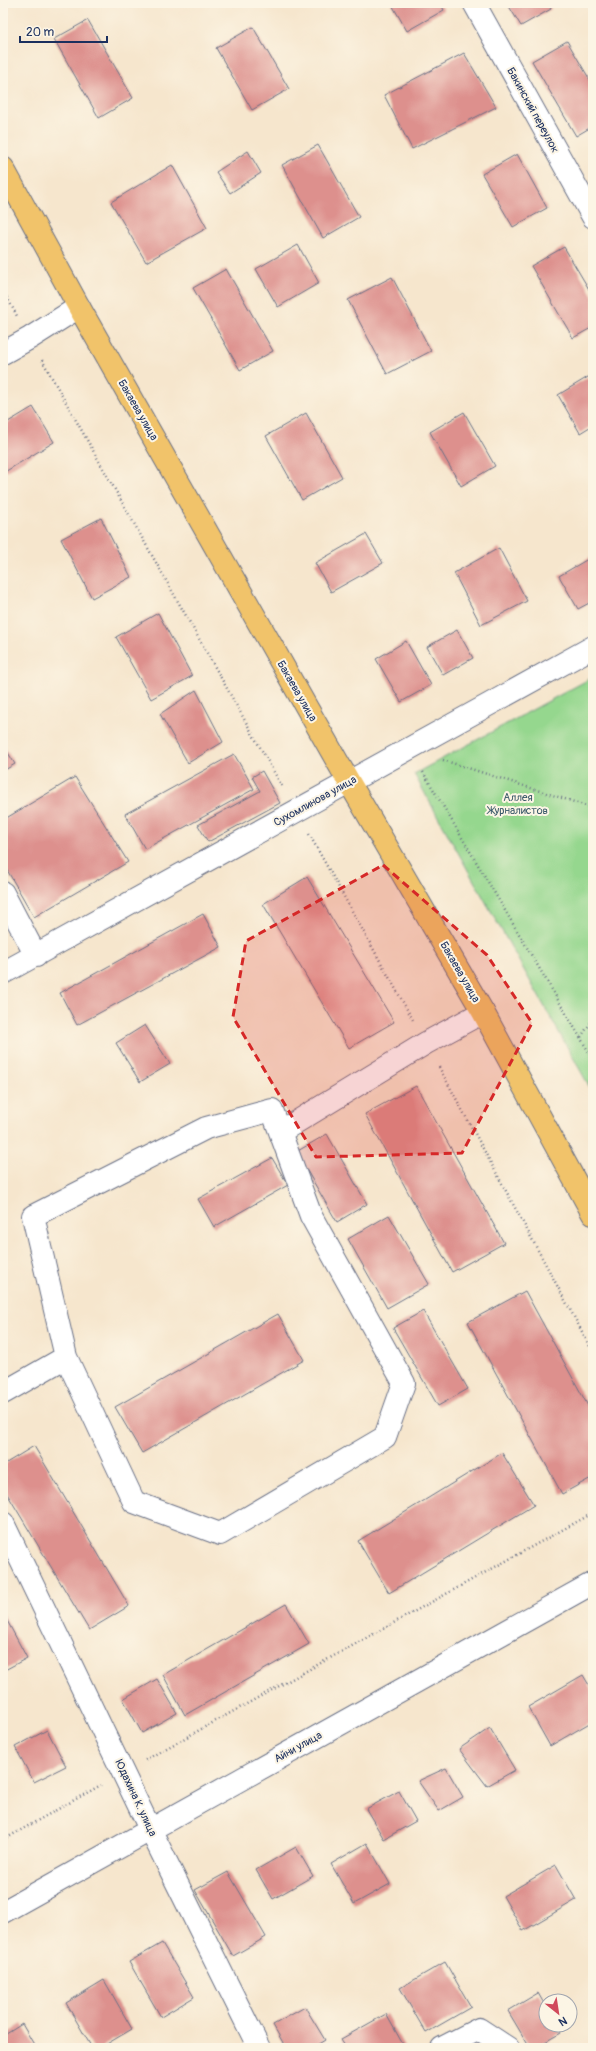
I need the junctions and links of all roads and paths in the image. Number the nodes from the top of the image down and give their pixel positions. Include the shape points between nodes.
1 (474, 3) edge
2 (3, 168) edge
3 (593, 217) edge
4 (79, 307) junction
5 (3, 353) edge
6 (593, 647) edge
7 (409, 749) junction
8 (349, 782) junction
9 (593, 808) edge
10 (3, 893) edge
11 (36, 956) junction
12 (3, 973) edge
13 (483, 1012) junction
14 (593, 1019) edge
15 (581, 1037) junction
16 (593, 1059) edge
17 (280, 1132) junction
18 (593, 1214) edge
19 (66, 1357) junction
20 (3, 1393) edge
21 (593, 1513) edge
22 (3, 1523) edge
23 (9, 1549) edge
24 (593, 1584) edge
25 (124, 1772) junction
26 (150, 1829) junction
27 (3, 1840) edge
28 (3, 1912) edge
29 (259, 2048) edge
30 (442, 2048) edge
31 (508, 2048) edge

1 - 3 street, Бакинский переулок
2 - 4 main road, Бакаева улица
4 - 5 street
4 - 8 main road, Бакаева улица
6 - 7 street, Сухомлинова улица
7 - 8 street, Сухомлинова улица
7 - 9 path
7 - 15 path
8 - 11 street, Сухомлинова улица
8 - 13 main road, Бакаева улица
10 - 11 street
11 - 12 street, Сухомлинова улица
13 - 17 street via 426,1043
13 - 18 main road, Бакаева улица
14 - 15 path
15 - 16 path
17 - 19 street via 272,1110 206,1128 33,1216
17 - 19 street via 311,1216 404,1382 385,1437 220,1534 134,1502
19 - 20 street
21 - 25 path
22 - 23 street, Юдахина К. улица
23 - 25 street, Юдахина К. улица
24 - 26 street, Айни улица
25 - 26 street, Юдахина К. улица
25 - 27 path
26 - 28 street, Айни улица
26 - 29 street, Юдахина К. улица
30 - 31 street via 479,2029

